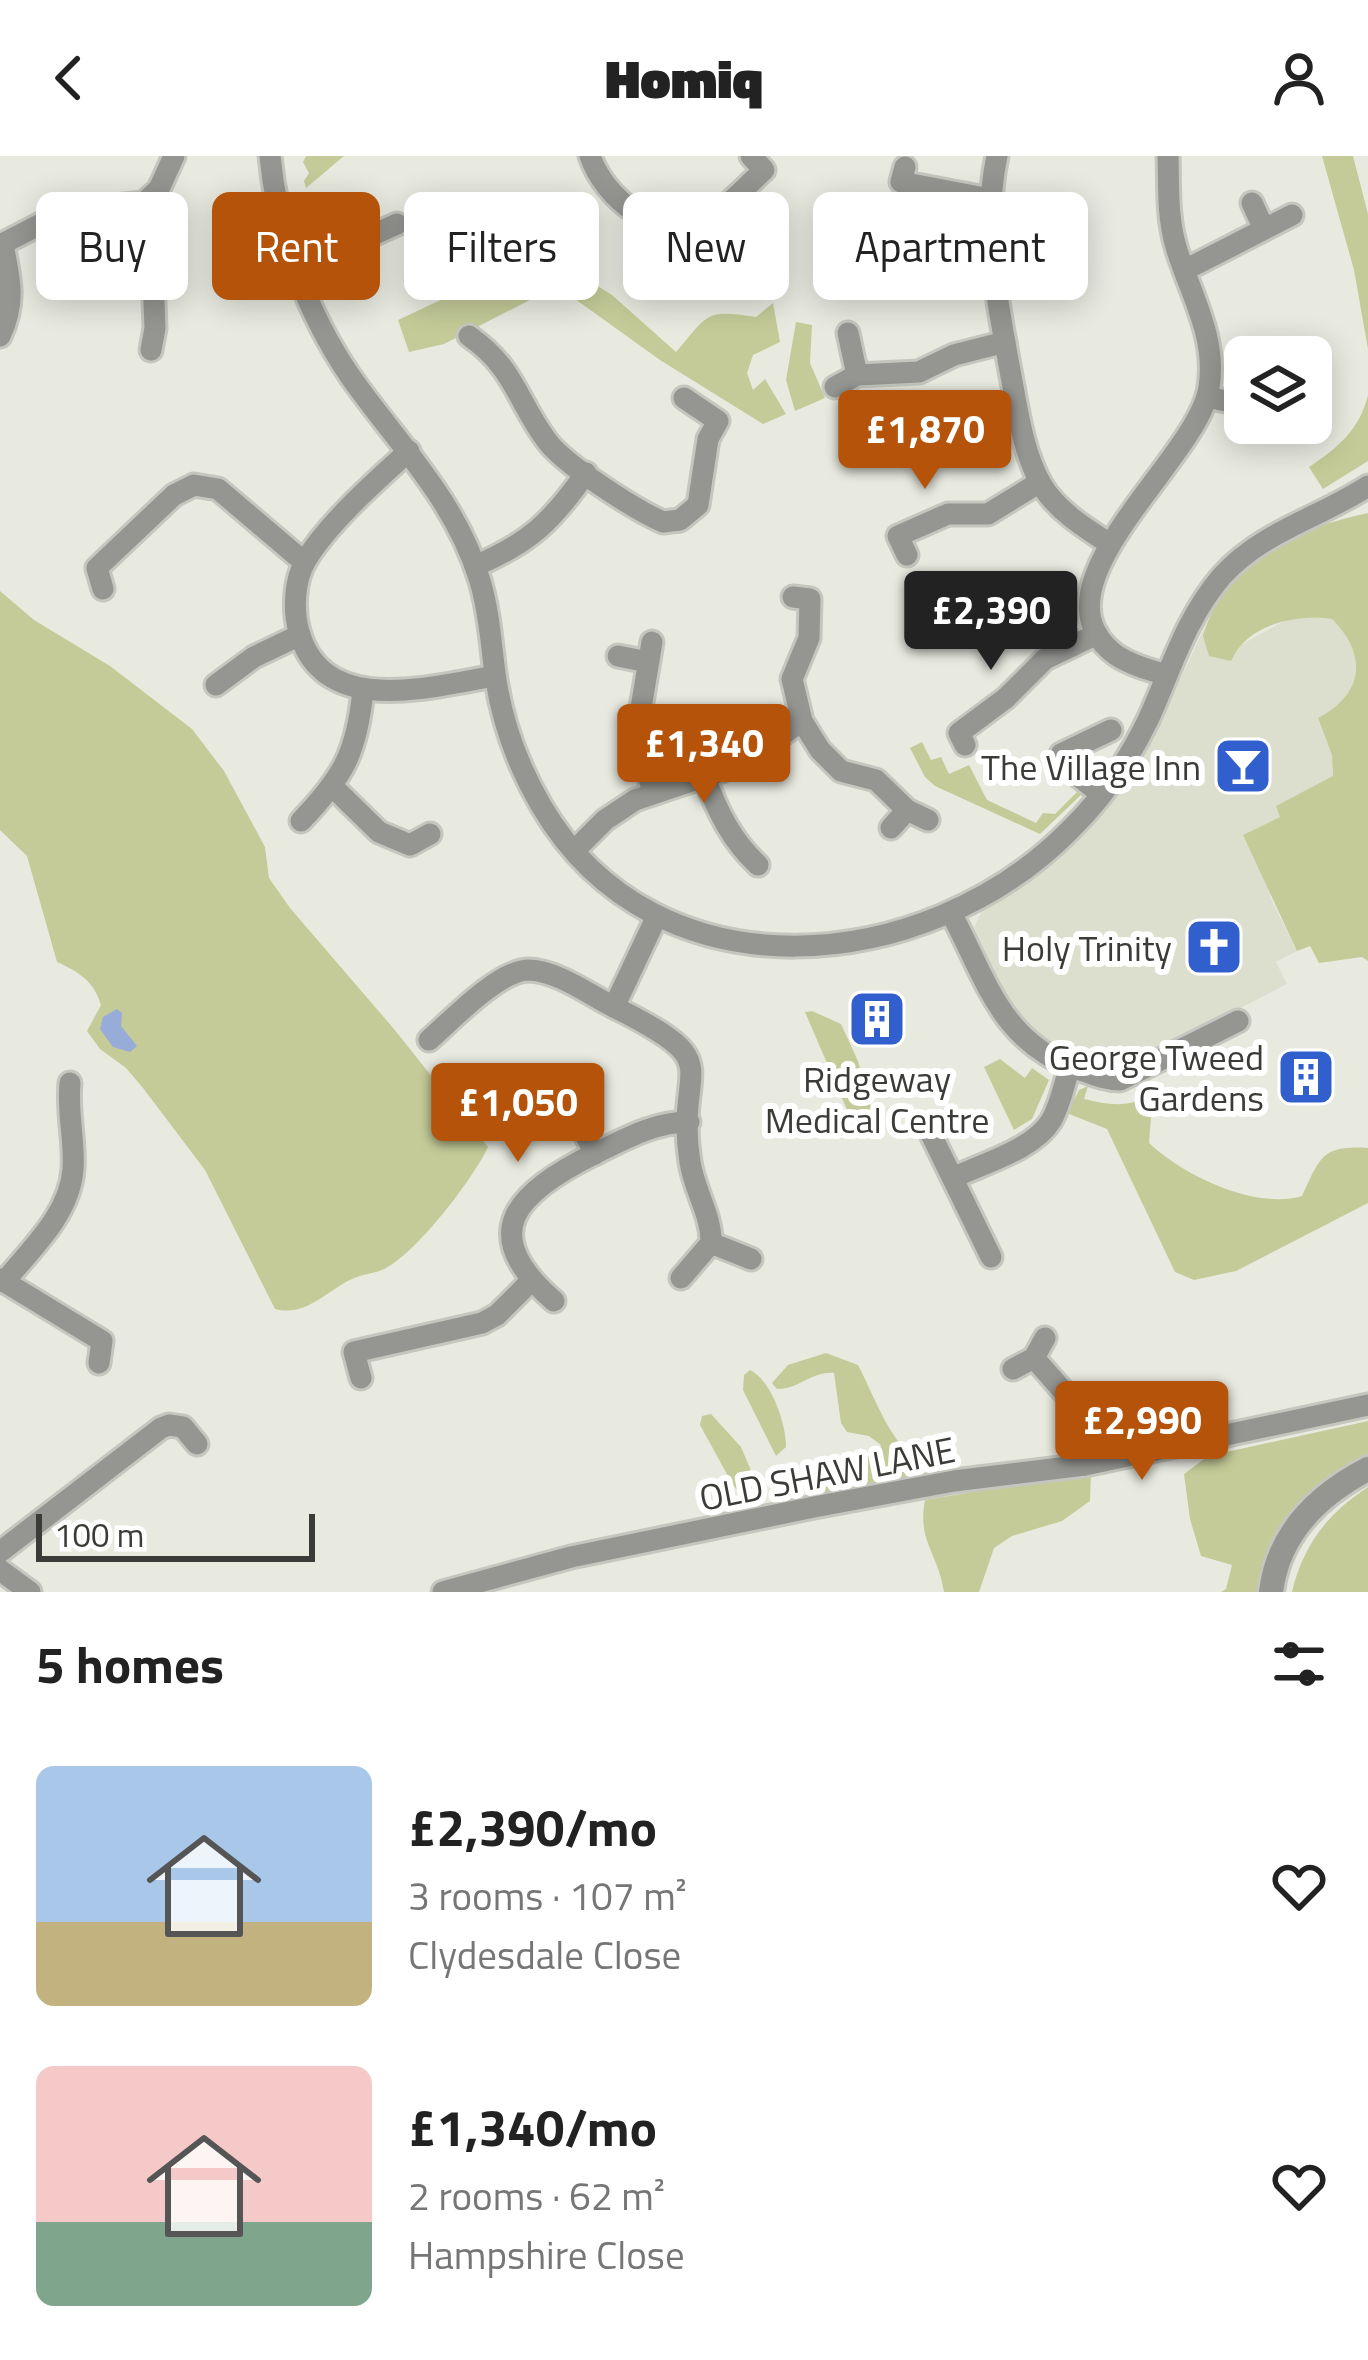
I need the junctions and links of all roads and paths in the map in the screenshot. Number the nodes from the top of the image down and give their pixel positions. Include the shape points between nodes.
1 (174, 156) edge
2 (270, 156) edge
3 (590, 156) edge
4 (997, 156) edge
5 (1168, 156) edge
6 (765, 161) edge
7 (905, 166) dead end
8 (154, 192) edge
9 (276, 192) edge
10 (953, 192) edge
11 (991, 192) edge
12 (1252, 203) dead end
13 (1292, 215) dead end
14 (397, 224) dead end
15 (36, 226) edge
16 (1264, 229) junction
17 (380, 232) edge
18 (1, 245) edge
19 (1184, 270) junction
20 (155, 300) edge
21 (312, 300) edge
22 (998, 300) edge
23 (848, 333) dead end
24 (160, 335) dead end
25 (0, 336) edge
26 (469, 336) dead end
27 (1005, 342) junction
28 (857, 375) junction
29 (835, 387) dead end
30 (1208, 397) junction
31 (684, 398) dead end
32 (1224, 400) edge
33 (409, 451) junction
34 (586, 473) junction
35 (1040, 482) junction
36 (1368, 486) edge
37 (1368, 502) edge
38 (1337, 504) junction
39 (1110, 544) junction
40 (907, 555) dead end
41 (304, 562) junction
42 (475, 566) junction
43 (92, 573) dead end
44 (813, 575) dead end
45 (299, 634) junction
46 (1096, 634) junction
47 (617, 656) dead end
48 (1167, 675) junction
49 (495, 676) junction
50 (216, 686) dead end
51 (363, 690) junction
52 (802, 722) junction
53 (1111, 730) dead end
54 (965, 746) dead end
55 (705, 777) junction
56 (333, 787) junction
57 (653, 791) junction
58 (1101, 794) junction
59 (301, 821) dead end
60 (891, 828) dead end
61 (419, 846) dead end
62 (575, 850) junction
63 (743, 861) dead end
64 (951, 914) junction
65 (657, 916) junction
66 (614, 1007) junction
67 (1238, 1021) dead end
68 (429, 1040) dead end
69 (1070, 1066) junction
70 (70, 1083) dead end
71 (689, 1122) junction
72 (927, 1126) dead end
73 (584, 1132) dead end
74 (595, 1154) junction
75 (953, 1178) junction
76 (711, 1244) junction
77 (992, 1257) dead end
78 (751, 1259) dead end
79 (681, 1278) dead end
80 (2, 1281) edge
81 (531, 1281) junction
82 (554, 1301) dead end
83 (108, 1345) dead end
84 (1013, 1369) dead end
85 (361, 1378) dead end
86 (1368, 1405) edge
87 (197, 1444) dead end
88 (1085, 1465) junction
89 (1368, 1469) edge
90 (0, 1552) edge
91 (0, 1570) edge
92 (30, 1592) edge
93 (443, 1592) edge
94 (1271, 1592) edge

1 - 8 street
2 - 9 street
3 - 6 street via 626,206 668,225 702,221
4 - 11 street
5 - 19 street via 1169,218
7 - 10 street via 901,182
12 - 16 street
13 - 16 street
14 - 17 street
15 - 18 street
16 - 19 street
18 - 25 street via 12,297
19 - 30 street via 1209,344
20 - 24 street
21 - 33 street via 344,366
22 - 27 street
23 - 28 street
26 - 34 street via 493,342 551,446
27 - 28 street via 919,372
27 - 35 street
28 - 29 street
30 - 32 street
30 - 39 street via 1189,439
31 - 34 street via 727,423 708,439 700,500 690,514 658,520
33 - 41 street
33 - 42 street
34 - 42 street via 539,531
35 - 39 street via 1063,511
35 - 40 street via 988,514 948,514 898,536
36 - 38 street
37 - 38 street
38 - 48 street via 1279,531 1223,575
39 - 46 street via 1091,597
41 - 43 street via 218,489 194,485
41 - 45 street
42 - 49 street
44 - 52 street via 802,598 809,638 792,679
45 - 50 street
45 - 51 street via 330,676
46 - 48 street via 1120,657
46 - 54 street via 1030,671 959,733
47 - 57 street via 650,652 636,738
48 - 58 street via 1128,759
49 - 51 street
49 - 62 street via 524,773
51 - 56 street via 356,743
52 - 55 street via 749,760
52 - 60 street via 833,764 876,780 918,815
53 - 58 street via 1061,754
55 - 57 street
55 - 63 street
56 - 59 street
56 - 61 street via 380,832
57 - 62 street via 615,812
58 - 64 street via 1035,862
62 - 65 street
64 - 65 street via 866,940 790,946 699,933
64 - 69 street via 1016,1033
65 - 66 street
66 - 68 street via 530,970 501,980 477,1011
66 - 71 street via 685,1051 693,1079
67 - 69 street via 1120,1080
69 - 75 street via 1044,1130
70 - 80 street via 57,1114 73,1157 66,1199
71 - 74 street via 658,1125
71 - 76 street via 690,1167
72 - 75 street
73 - 74 street
74 - 81 street via 536,1186 518,1206 511,1241
75 - 77 street
76 - 78 street
76 - 79 street
80 - 83 street
81 - 82 street
81 - 85 street via 482,1323 354,1352
84 - 88 street via 1040,1348 1072,1401
86 - 88 street, OLD SHAW LANE
87 - 90 street via 183,1427 161,1428
88 - 93 street, OLD SHAW LANE via 814,1507
89 - 94 street via 1302,1518
91 - 92 street

